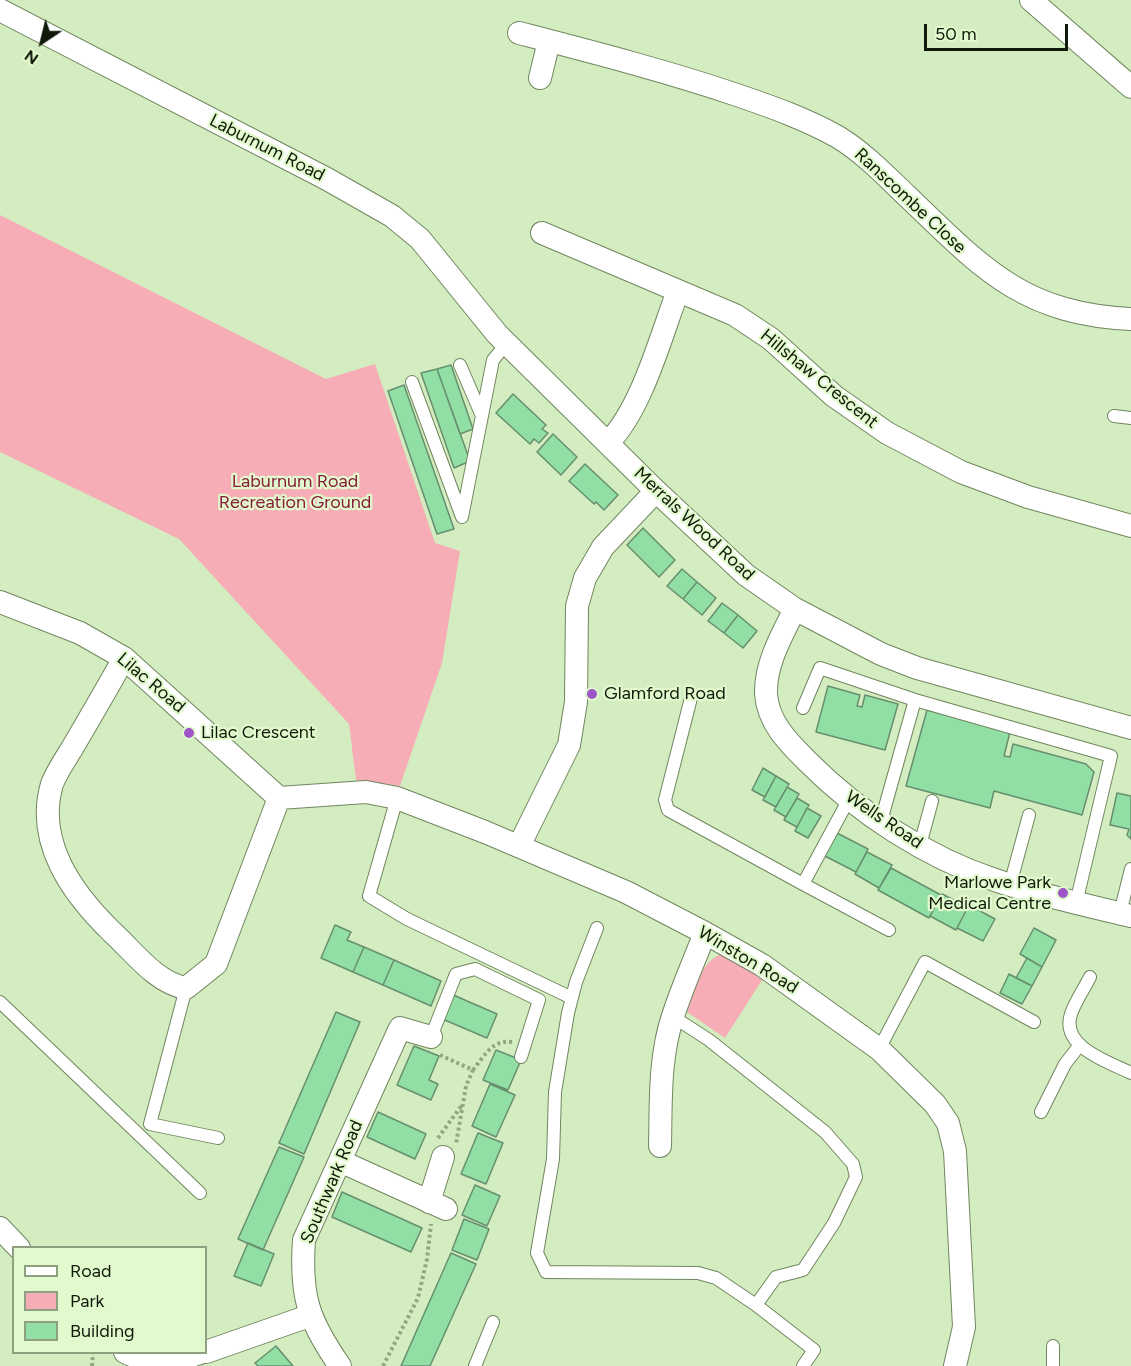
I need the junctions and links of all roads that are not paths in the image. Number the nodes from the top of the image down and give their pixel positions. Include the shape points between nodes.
1 (1031, 0) edge
2 (0, 10) edge
3 (519, 33) dead end
4 (549, 41) junction
5 (540, 78) dead end
6 (1131, 87) edge
7 (542, 232) dead end
8 (678, 291) junction
9 (1131, 319) edge
10 (502, 339) junction
11 (460, 365) dead end
12 (412, 382) dead end
13 (482, 416) junction
14 (1114, 416) dead end
15 (1131, 418) edge
16 (608, 442) junction
17 (656, 491) junction
18 (1131, 526) edge
19 (0, 603) edge
20 (795, 609) junction
21 (124, 658) junction
22 (692, 694) dead end
23 (915, 700) junction
24 (803, 708) dead end
25 (1131, 728) edge
26 (279, 798) junction
27 (397, 798) junction
28 (849, 799) junction
29 (932, 801) dead end
30 (1029, 815) dead end
31 (881, 821) junction
32 (920, 844) junction
33 (519, 846) junction
34 (1131, 870) edge
35 (803, 884) junction
36 (1010, 885) junction
37 (1076, 903) junction
38 (1125, 915) edge
39 (597, 928) dead end
40 (889, 930) dead end
41 (705, 933) junction
42 (1090, 977) dead end
43 (186, 988) junction
44 (572, 998) junction
45 (0, 1002) edge
46 (672, 1016) junction
47 (1034, 1022) dead end
48 (431, 1037) joint
49 (1079, 1046) junction
50 (879, 1049) junction
51 (523, 1051) road end
52 (1131, 1073) edge
53 (1041, 1112) dead end
54 (218, 1138) dead end
55 (660, 1146) dead end
56 (443, 1157) road end
57 (339, 1161) junction
58 (200, 1193) dead end
59 (0, 1228) edge
60 (17, 1246) edge
61 (756, 1305) junction
62 (309, 1316) junction
63 (493, 1322) dead end
64 (1053, 1346) dead end
65 (207, 1351) edge
66 (127, 1354) edge
67 (198, 1354) edge
68 (340, 1366) edge
69 (475, 1366) edge
70 (803, 1366) edge
71 (955, 1366) edge
72 (1053, 1366) edge

1 - 6 street
2 - 10 street, Laburnum Road via 392,216 420,239
3 - 4 street, Ranscombe Close
4 - 5 street
4 - 9 street, Ranscombe Close via 679,75 798,116 870,160 980,265 1017,290 1057,308
7 - 8 street, Hillshaw Crescent
8 - 16 street via 637,397 622,427
8 - 18 street, Hillshaw Crescent via 735,315 771,339 834,396 887,433 961,472 1040,501
10 - 13 lane via 493,360
10 - 16 street, Merrals Wood Road
11 - 13 lane
12 - 13 lane via 462,517
14 - 15 lane
16 - 17 street, Merrals Wood Road
17 - 20 street, Merrals Wood Road via 746,574
17 - 33 street via 603,547 585,578 577,606 576,702 569,745
19 - 21 street, Lilac Road via 80,633
20 - 25 street, Merrals Wood Road via 881,654 917,668
20 - 28 street, Wells Road via 769,673 766,694 772,718 783,736
21 - 26 street, Lilac Road
21 - 43 street via 53,782 49,832 54,855 102,922 171,986
22 - 35 lane via 665,800 668,810
23 - 24 lane via 820,668
23 - 31 lane
23 - 37 lane via 1111,756
26 - 27 street, Winston Road via 366,792
26 - 43 street via 216,964
27 - 33 street, Winston Road
27 - 44 lane via 369,896 399,915
28 - 31 street, Wells Road
28 - 35 lane
29 - 32 lane
30 - 36 lane
31 - 32 street, Wells Road
32 - 36 street, Wells Road via 948,861
33 - 41 street, Winston Road via 626,892
34 - 38 lane
35 - 40 lane
36 - 37 street, Wells Road
37 - 38 street, Wells Road
39 - 44 lane
41 - 46 street
41 - 50 street, Winston Road via 762,965
42 - 49 lane via 1071,1015 1069,1029
43 - 54 lane via 150,1124
44 - 61 lane via 555,1092 553,1159 537,1253 546,1272 698,1273 716,1278
45 - 58 lane
46 - 55 street via 663,1069
46 - 61 lane via 709,1040 825,1132 854,1164 856,1177 819,1249 803,1270 776,1277
47 - 50 lane via 926,962
48 - 51 lane via 456,974 475,969 539,1000
48 - 57 street, Southwark Road via 400,1028
49 - 52 lane
49 - 53 lane via 1065,1064
50 - 71 street, Winston Road via 935,1104 948,1123 955,1151 964,1327
56 - 57 street via 438,1206
57 - 62 street, Southwark Road via 304,1240 302,1276
59 - 60 street
61 - 70 lane via 814,1350
62 - 65 street
62 - 68 street, Southwark Road
63 - 69 lane
64 - 72 lane
66 - 67 street via 150,1364

